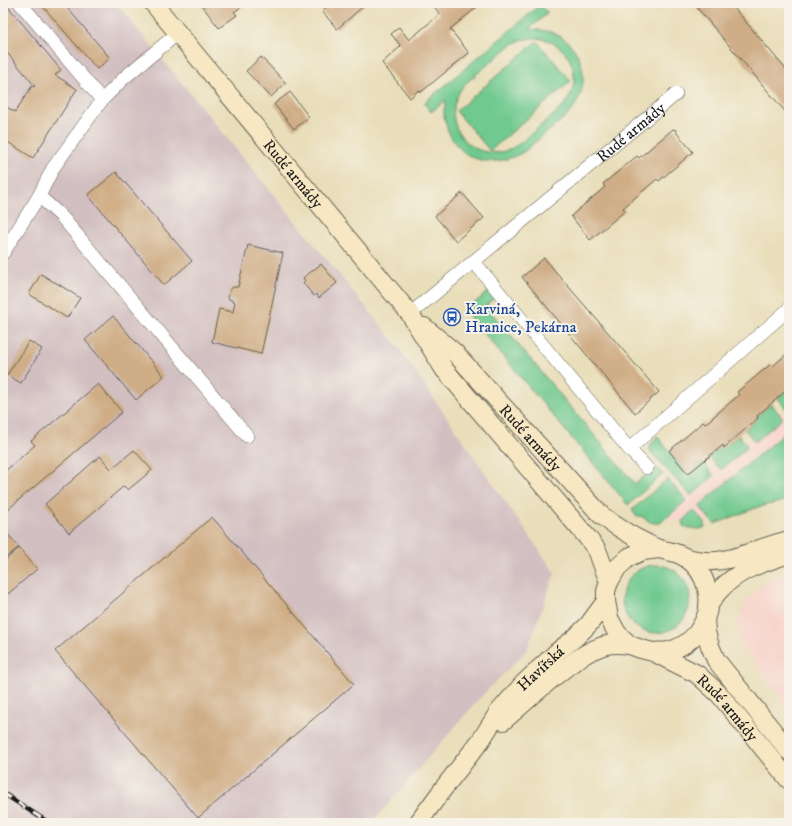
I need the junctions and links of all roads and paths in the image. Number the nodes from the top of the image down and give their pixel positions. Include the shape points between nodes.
1 (20, 3) edge
2 (153, 3) edge
3 (178, 33) junction
4 (676, 94) dead end
5 (102, 100) junction
6 (39, 196) junction
7 (3, 253) edge
8 (474, 262) junction
9 (789, 310) edge
10 (410, 314) junction
11 (247, 436) dead end
12 (629, 449) junction
13 (647, 468) dead end
14 (789, 540) edge
15 (659, 549) junction
16 (789, 554) edge
17 (686, 558) junction
18 (609, 582) junction
19 (606, 601) junction
20 (707, 612) junction
21 (630, 644) junction
22 (653, 652) junction
23 (481, 740) junction
24 (789, 751) edge
25 (789, 780) edge
26 (418, 823) edge

1 - 5 street
2 - 3 main road, Rudé armády
3 - 5 street via 125,77
3 - 10 main road, Rudé armády
4 - 8 street, Rudé armády
5 - 6 street via 53,168
6 - 7 street
6 - 11 street via 61,216
8 - 10 street, Rudé armády
8 - 12 street
9 - 12 street
10 - 15 main road, Rudé armády via 454,353 601,515 629,534
10 - 18 main road, Rudé armády via 444,368 597,550
12 - 13 street
14 - 17 main road via 719,561 704,562
15 - 17 main road, Rudé armády
15 - 18 main road, Rudé armády via 643,551 629,557 617,568
16 - 20 main road via 744,570 727,582 718,591
17 - 20 main road, Rudé armády via 704,579 708,592
18 - 19 main road, Rudé armády
19 - 21 main road, Rudé armády via 609,618 617,633
19 - 23 main road, Havířská via 589,624 524,683 498,712
20 - 22 main road, Rudé armády via 697,633 684,644 669,651
20 - 24 main road, Rudé armády via 706,632 716,660
21 - 22 main road, Rudé armády
21 - 23 main road, Havířská via 606,645 576,660
22 - 25 main road, Rudé armády via 698,674 718,694
23 - 26 main road, Havířská

